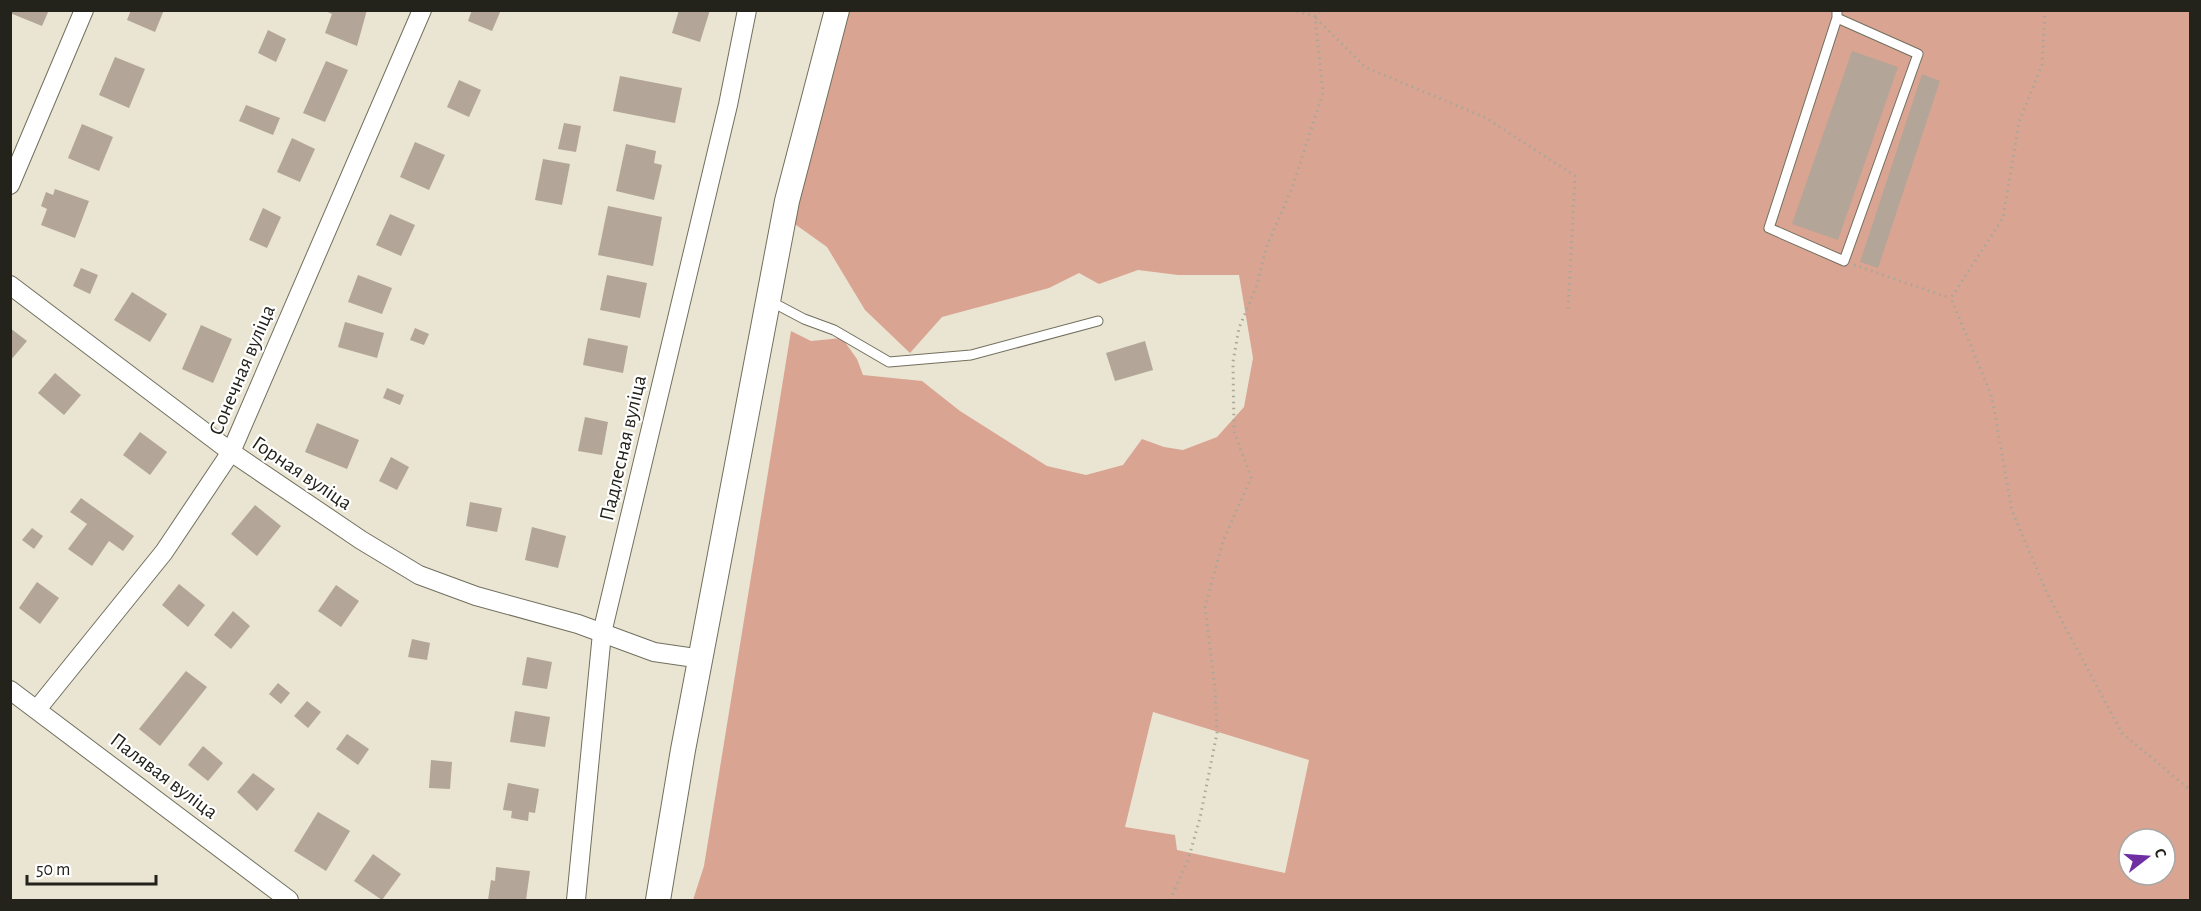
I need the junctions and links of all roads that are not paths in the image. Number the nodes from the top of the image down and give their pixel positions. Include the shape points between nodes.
1 (84, 10) edge
2 (422, 10) edge
3 (747, 10) edge
4 (837, 10) edge
5 (1837, 14) edge
6 (10, 185) edge
7 (10, 285) edge
8 (768, 300) junction
9 (1098, 321) dead end
10 (231, 452) junction
11 (602, 633) junction
12 (702, 659) junction
13 (10, 690) edge
14 (38, 708) junction
15 (289, 900) edge
16 (576, 900) edge
17 (658, 900) edge

1 - 6 street
2 - 10 street, Сонечная вуліца
3 - 11 street, Падлесная вуліца via 728,105
4 - 8 street via 787,201
5 - 5 lane via 1769,228 1844,261 1918,54
7 - 10 street, Горная вуліца
8 - 9 lane via 834,330 889,362 971,355
8 - 12 street
10 - 11 street, Горная вуліца via 419,575
10 - 14 street, Сонечная вуліца via 164,552
11 - 12 street, Горная вуліца via 654,652
11 - 16 street, Падлесная вуліца
12 - 17 street
13 - 14 street, Палявая вуліца
14 - 15 street, Палявая вуліца

